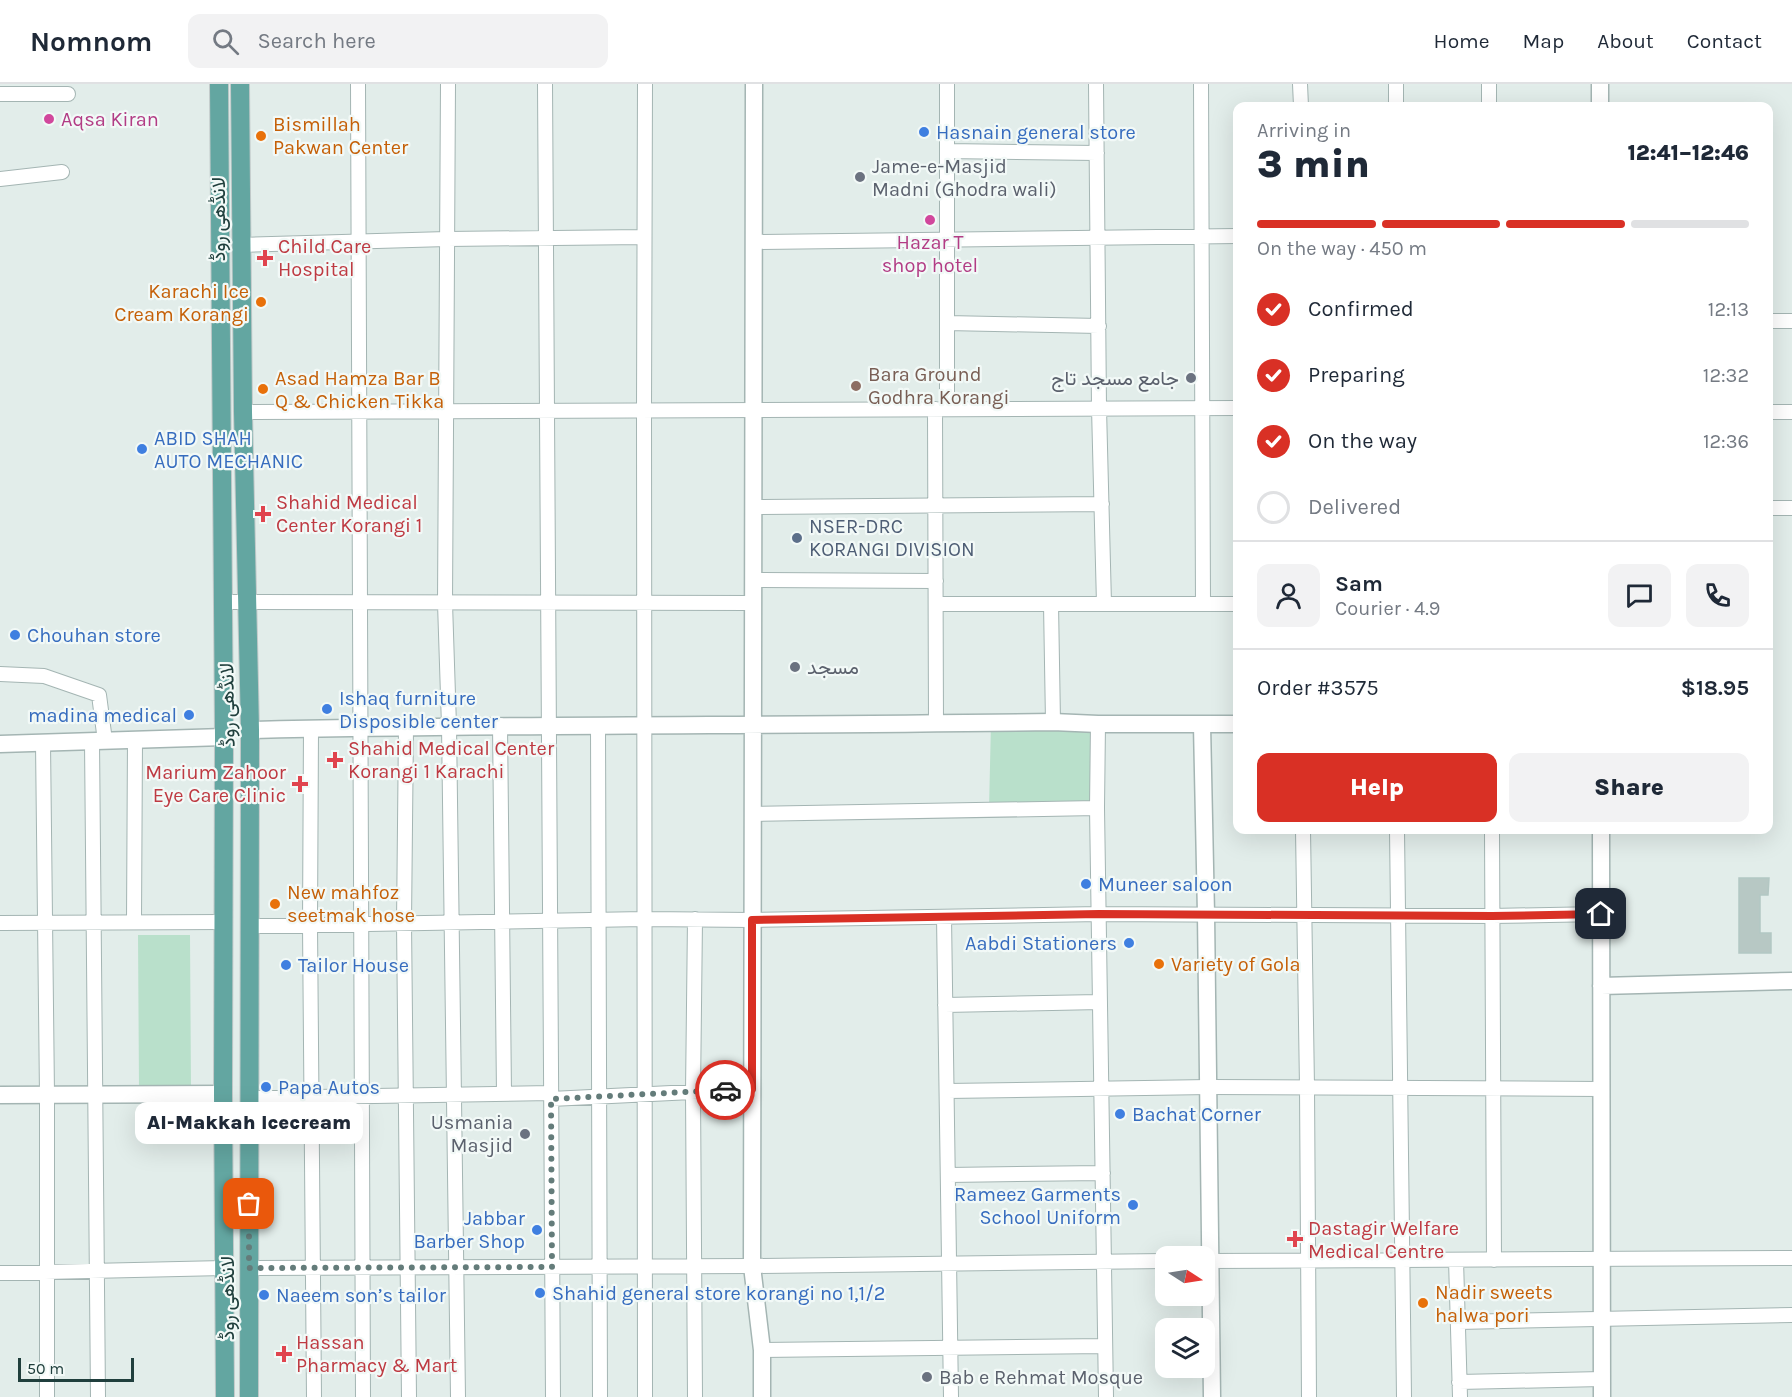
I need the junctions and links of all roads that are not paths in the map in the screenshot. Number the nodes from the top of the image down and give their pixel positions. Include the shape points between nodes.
1 (219, 84) edge
2 (240, 84) edge
3 (358, 84) edge
4 (448, 84) edge
5 (545, 84) edge
6 (645, 84) edge
7 (754, 84) edge
8 (947, 84) edge
9 (1096, 84) edge
10 (1201, 84) edge
11 (1300, 84) edge
12 (1396, 84) edge
13 (1489, 84) edge
14 (1600, 84) edge
15 (0, 94) edge
16 (68, 94) dead end
17 (1301, 102) edge
18 (1396, 102) edge
19 (1489, 102) edge
20 (1600, 102) edge
21 (947, 151) junction
22 (1097, 153) junction
23 (62, 172) dead end
24 (0, 179) edge
25 (1202, 236) junction
26 (1233, 236) edge
27 (644, 237) junction
28 (545, 238) junction
29 (1097, 238) junction
30 (447, 239) junction
31 (948, 240) junction
32 (753, 242) junction
33 (358, 243) junction
34 (240, 245) junction
35 (1773, 321) edge
36 (1792, 321) edge
37 (947, 323) junction
38 (1099, 326) junction
39 (1099, 408) junction
40 (1203, 408) junction
41 (1233, 408) edge
42 (941, 409) junction
43 (753, 410) junction
44 (548, 411) junction
45 (644, 411) junction
46 (243, 412) junction
47 (358, 412) junction
48 (446, 412) junction
49 (1773, 412) edge
50 (1792, 412) edge
51 (1102, 504) junction
52 (936, 505) junction
53 (753, 507) junction
54 (1773, 508) edge
55 (1792, 508) edge
56 (753, 580) junction
57 (936, 581) junction
58 (222, 602) junction
59 (248, 602) junction
60 (360, 603) junction
61 (445, 603) junction
62 (549, 603) junction
63 (644, 603) junction
64 (753, 603) junction
65 (936, 604) junction
66 (1051, 604) junction
67 (1104, 604) junction
68 (1203, 604) junction
69 (1233, 604) edge
70 (0, 674) edge
71 (1053, 722) junction
72 (598, 724) junction
73 (644, 724) junction
74 (753, 724) junction
75 (936, 724) junction
76 (1098, 724) junction
77 (1233, 724) edge
78 (500, 725) junction
79 (549, 725) junction
80 (1202, 725) junction
81 (449, 726) junction
82 (406, 727) junction
83 (360, 728) junction
84 (311, 729) junction
85 (250, 730) junction
86 (224, 737) junction
87 (135, 740) junction
88 (99, 741) junction
89 (43, 743) junction
90 (0, 744) edge
91 (1097, 808) junction
92 (752, 814) junction
93 (1303, 834) edge
94 (1397, 834) edge
95 (1492, 834) edge
96 (1601, 834) edge
97 (1099, 914) junction
98 (1206, 914) junction
99 (1601, 914) junction
100 (1304, 915) junction
101 (944, 916) junction
102 (1398, 916) junction
103 (1492, 916) junction
104 (644, 919) junction
105 (598, 920) junction
106 (695, 920) junction
107 (752, 920) junction
108 (134, 921) junction
109 (501, 921) junction
110 (550, 921) junction
111 (94, 922) junction
112 (224, 922) junction
113 (452, 922) junction
114 (0, 923) edge
115 (45, 923) junction
116 (404, 923) junction
117 (361, 924) junction
118 (310, 925) junction
119 (250, 926) junction
120 (1792, 981) edge
121 (1601, 986) junction
122 (1100, 1002) junction
123 (945, 1005) junction
124 (1209, 1087) junction
125 (1307, 1087) junction
126 (1400, 1087) junction
127 (1101, 1088) junction
128 (1493, 1088) junction
129 (752, 1089) junction
130 (1601, 1089) junction
131 (947, 1091) junction
132 (693, 1092) junction
133 (223, 1094) junction
134 (504, 1094) junction
135 (645, 1094) junction
136 (0, 1095) edge
137 (47, 1095) junction
138 (95, 1095) junction
139 (405, 1095) junction
140 (455, 1095) junction
141 (362, 1096) junction
142 (551, 1096) junction
143 (599, 1096) junction
144 (312, 1097) junction
145 (249, 1098) junction
146 (1102, 1173) junction
147 (948, 1175) junction
148 (1208, 1246) edge
149 (1792, 1258) edge
150 (1456, 1260) junction
151 (1494, 1260) junction
152 (1602, 1260) junction
153 (1155, 1261) edge
154 (1215, 1261) edge
155 (1308, 1261) junction
156 (1402, 1261) junction
157 (1104, 1262) junction
158 (949, 1264) junction
159 (694, 1266) junction
160 (752, 1266) junction
161 (457, 1267) junction
162 (552, 1267) junction
163 (600, 1267) junction
164 (645, 1267) junction
165 (224, 1268) junction
166 (249, 1268) junction
167 (313, 1268) junction
168 (362, 1268) junction
169 (408, 1268) junction
170 (97, 1270) junction
171 (48, 1272) junction
172 (0, 1273) edge
173 (1209, 1306) edge
174 (1792, 1315) edge
175 (1602, 1318) junction
176 (1458, 1322) junction
177 (1105, 1346) junction
178 (951, 1348) junction
179 (762, 1350) junction
180 (1602, 1379) junction
181 (1459, 1382) junction
182 (47, 1397) edge
183 (98, 1397) edge
184 (225, 1397) edge
185 (249, 1397) edge
186 (314, 1397) edge
187 (363, 1397) edge
188 (409, 1397) edge
189 (458, 1397) edge
190 (553, 1397) edge
191 (600, 1397) edge
192 (645, 1397) edge
193 (695, 1397) edge
194 (762, 1397) edge
195 (951, 1397) edge
196 (1106, 1397) edge
197 (1212, 1397) edge
198 (1309, 1397) edge
199 (1404, 1397) edge
200 (1460, 1397) edge
201 (1602, 1397) edge

1 - 58 main road, لانڈھی روڈ
2 - 34 main road, لانڈھی روڈ
3 - 33 street
4 - 30 street
5 - 28 street
6 - 27 street
7 - 32 street
8 - 21 street
9 - 22 street
10 - 25 street
11 - 17 street
12 - 18 street
13 - 19 street
14 - 20 street
15 - 16 street
21 - 22 street
21 - 31 street
22 - 29 street
23 - 24 street
25 - 26 street
25 - 29 street
25 - 40 street
27 - 28 street
27 - 45 street
28 - 30 street
28 - 44 street
29 - 31 street
29 - 38 street
30 - 33 street
30 - 48 street
31 - 32 street
31 - 37 street
32 - 43 street
33 - 34 street
33 - 47 street
34 - 46 main road, لانڈھی روڈ
35 - 36 street
37 - 38 street
37 - 42 street
38 - 39 street
39 - 40 street
39 - 42 street
39 - 51 street
40 - 41 street
40 - 68 street
42 - 43 street
42 - 52 street
43 - 45 street
43 - 53 street
44 - 45 street
44 - 48 street
44 - 62 street
45 - 63 street
46 - 47 street
46 - 59 main road, لانڈھی روڈ
47 - 48 street
47 - 60 street
48 - 61 street
49 - 50 street
51 - 52 street
51 - 67 street
52 - 53 street
52 - 57 street
53 - 56 street
54 - 55 street
56 - 57 street
56 - 64 street
57 - 65 street
58 - 59 street
58 - 86 main road, لانڈھی روڈ
59 - 60 street
59 - 85 main road, لانڈھی روڈ
60 - 61 street
60 - 83 street
61 - 62 street
61 - 81 street
62 - 63 street
62 - 79 street
63 - 64 street
63 - 73 street
64 - 74 street
65 - 66 street
65 - 75 street
66 - 67 street
66 - 71 street
67 - 68 street
68 - 69 street
70 - 88 street via 44,676 99,695
71 - 75 street
71 - 76 street
72 - 73 street
72 - 79 street
72 - 105 street
73 - 74 street
73 - 104 street
74 - 75 street
74 - 92 street
76 - 80 street
76 - 91 street
77 - 80 street
78 - 79 street
78 - 81 street
78 - 109 street
79 - 110 street
80 - 98 street
81 - 82 street
81 - 113 street
82 - 83 street
82 - 116 street
83 - 84 street
83 - 117 street
84 - 85 street
84 - 118 street
85 - 119 main road, لانڈھی روڈ
86 - 87 street
86 - 112 main road, لانڈھی روڈ
87 - 88 street
87 - 108 street
88 - 89 street
88 - 111 street
89 - 90 street
89 - 115 street
91 - 92 street
91 - 97 street
92 - 107 street
93 - 100 street
94 - 102 street
95 - 103 street
96 - 99 street
97 - 98 street
97 - 101 street
97 - 122 street
98 - 100 street
98 - 124 street
99 - 103 street
99 - 121 street
100 - 102 street
100 - 125 street
101 - 107 street
101 - 123 street
102 - 103 street
102 - 126 street
103 - 128 street
104 - 105 street
104 - 106 street
104 - 135 street
105 - 110 street
105 - 143 street
106 - 107 street
106 - 132 street
107 - 129 street
108 - 111 street
108 - 112 street
109 - 110 street
109 - 113 street
109 - 134 street
110 - 142 street
111 - 115 street
111 - 138 street
112 - 133 main road, لانڈھی روڈ
113 - 116 street
113 - 140 street
114 - 115 street
115 - 137 street
116 - 117 street
116 - 139 street
117 - 118 street
117 - 141 street
118 - 119 street
118 - 144 street
119 - 145 main road, لانڈھی روڈ
120 - 121 street
121 - 130 street
122 - 123 street
122 - 127 street
123 - 131 street
124 - 125 street
124 - 127 street
124 - 148 street
125 - 126 street
125 - 155 street
126 - 128 street
126 - 156 street
127 - 131 street
127 - 146 street
128 - 130 street
128 - 151 street
129 - 132 street
129 - 160 street
130 - 152 street
131 - 147 street
132 - 135 street
132 - 159 street
133 - 138 street
133 - 165 main road, لانڈھی روڈ
134 - 140 street
134 - 142 street
135 - 143 street
135 - 164 street
136 - 137 street
137 - 138 street
137 - 171 street
138 - 170 street
139 - 140 street
139 - 141 street
139 - 169 street
140 - 161 street
141 - 144 street
141 - 168 street
142 - 143 street
142 - 162 street
143 - 163 street
144 - 145 street
144 - 167 street
145 - 166 main road, لانڈھی روڈ
146 - 147 street
146 - 157 street
147 - 158 street
149 - 152 street
150 - 151 street
150 - 156 street
150 - 176 street
151 - 152 street
152 - 175 street
153 - 157 street
154 - 155 street
155 - 156 street
155 - 198 street
156 - 199 street
157 - 158 street
157 - 177 street
158 - 160 street
158 - 178 street
159 - 160 street
159 - 164 street
159 - 193 street
160 - 179 street
161 - 162 street
161 - 169 street
161 - 189 street
162 - 163 street
162 - 190 street
163 - 164 street
163 - 191 street
164 - 192 street
165 - 170 street
165 - 184 main road, لانڈھی روڈ
166 - 167 street
166 - 185 main road, لانڈھی روڈ
167 - 168 street
167 - 186 street
168 - 169 street
168 - 187 street
169 - 188 street
170 - 171 street
170 - 183 street
171 - 172 street
171 - 182 street
173 - 197 street
174 - 175 street
175 - 176 street
175 - 180 street
176 - 181 street
177 - 178 street
177 - 196 street
178 - 179 street
178 - 195 street
179 - 194 street
180 - 181 street
180 - 201 street
181 - 200 street

